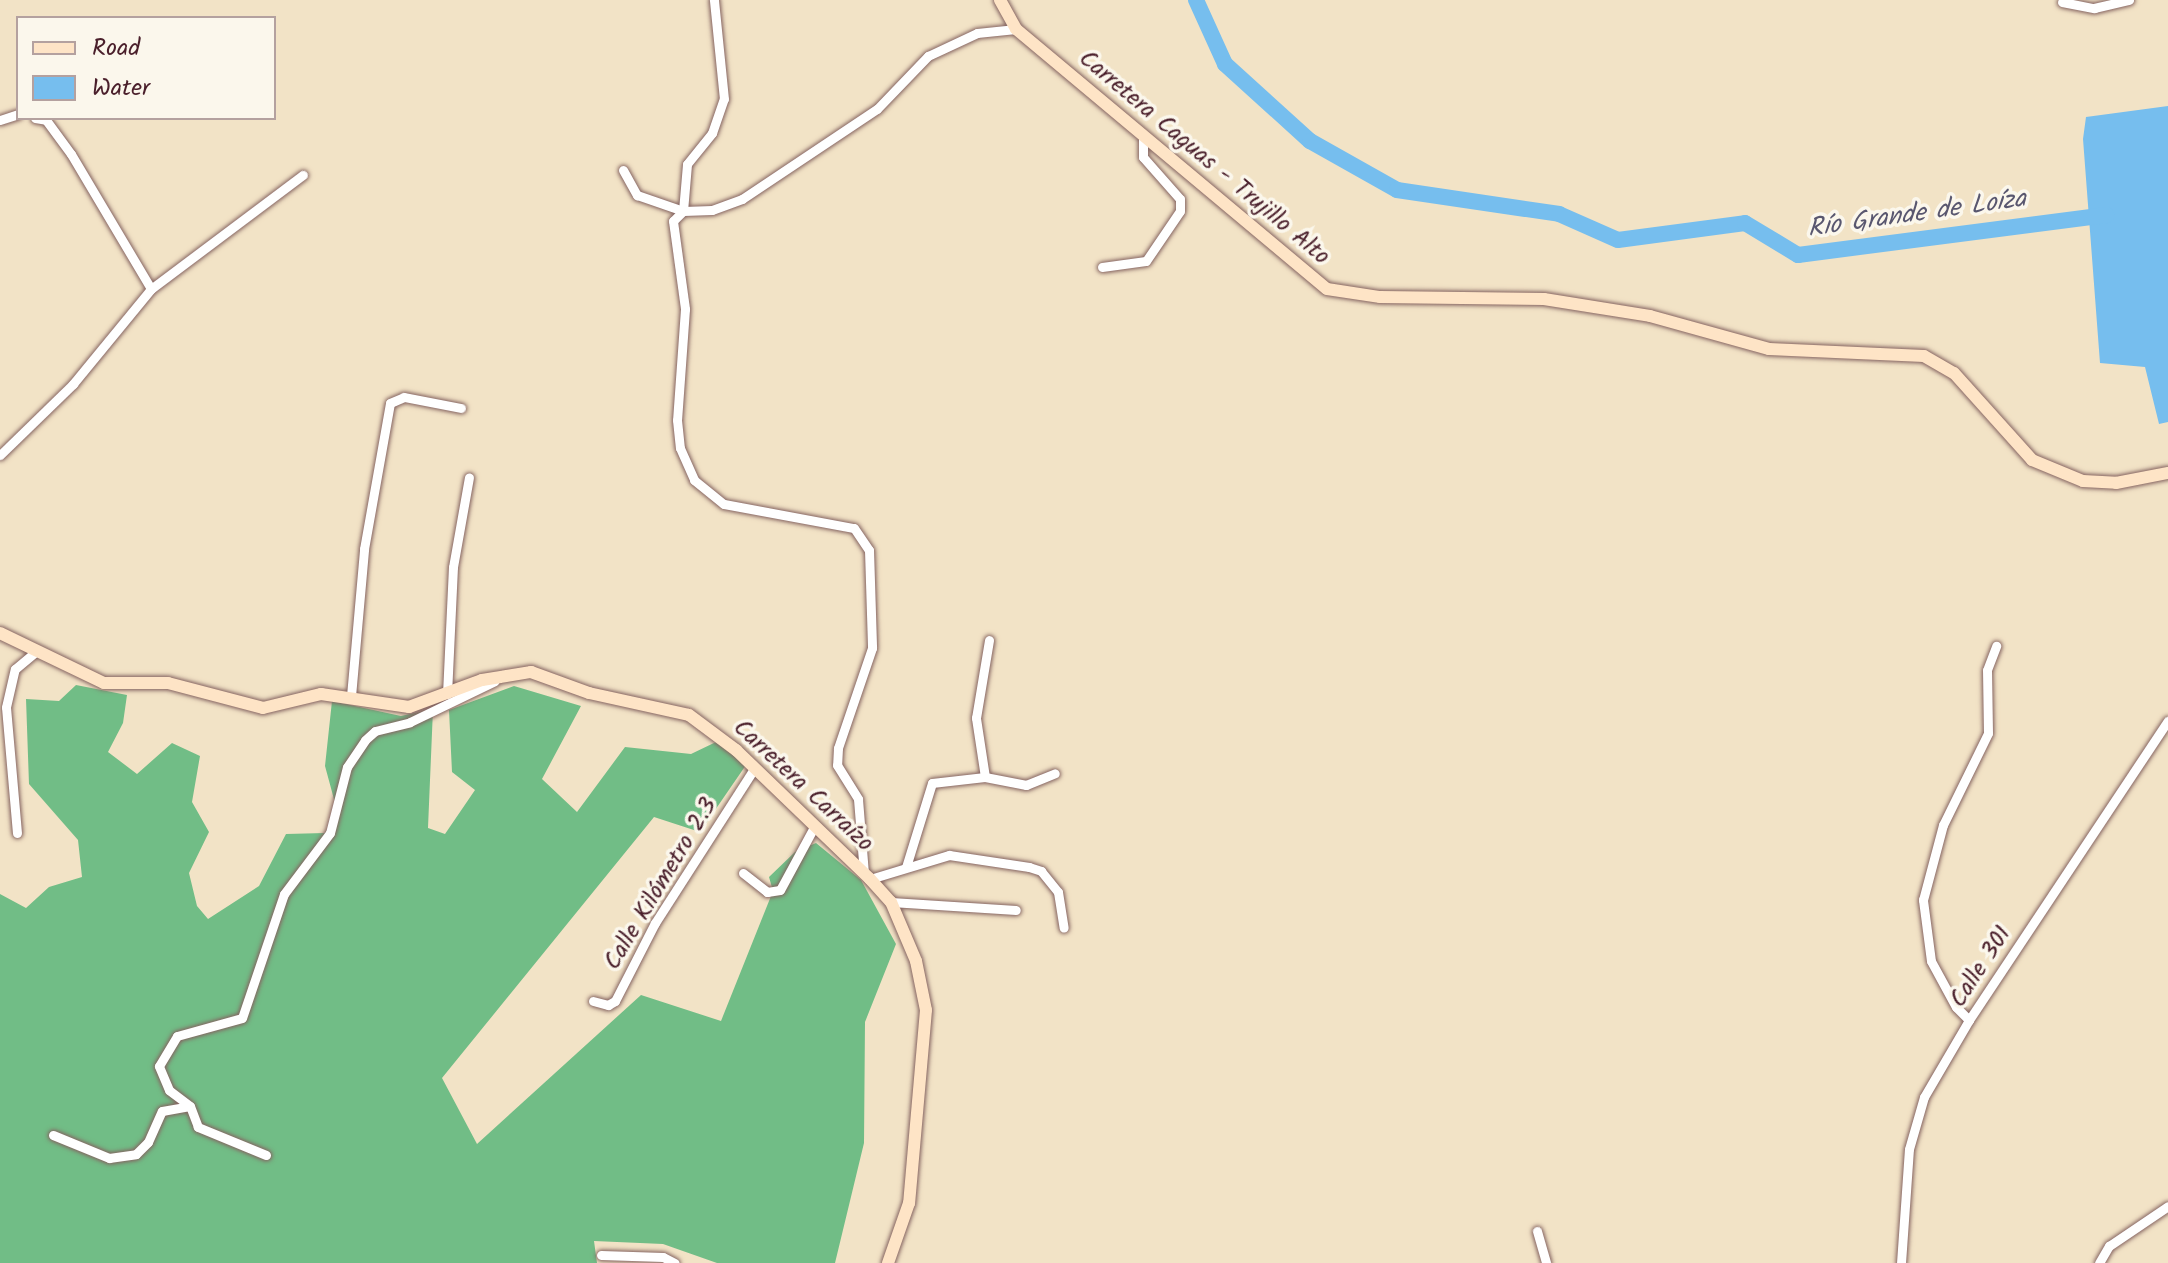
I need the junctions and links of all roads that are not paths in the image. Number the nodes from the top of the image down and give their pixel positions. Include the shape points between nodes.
1 (714, 0) edge
2 (1000, 0) edge
3 (2129, 0) edge
4 (2062, 2) dead end
5 (1016, 29) junction
6 (46, 120) edge
7 (1143, 138) junction
8 (623, 170) dead end
9 (303, 175) dead end
10 (683, 211) junction
11 (1102, 267) dead end
12 (151, 289) junction
13 (461, 408) dead end
14 (0, 455) edge
15 (2168, 473) edge
16 (469, 477) dead end
17 (0, 633) edge
18 (989, 640) dead end
19 (1996, 646) dead end
20 (34, 653) junction
21 (507, 676) junction
22 (447, 694) junction
23 (351, 696) junction
24 (2168, 721) edge
25 (754, 769) junction
26 (1055, 773) dead end
27 (985, 777) junction
28 (814, 827) junction
29 (17, 833) dead end
30 (906, 867) junction
31 (743, 873) dead end
32 (867, 876) junction
33 (891, 902) junction
34 (1016, 910) dead end
35 (1063, 923) dead end
36 (593, 1001) dead end
37 (1969, 1020) junction
38 (190, 1106) junction
39 (53, 1135) dead end
40 (266, 1155) dead end
41 (2168, 1206) edge
42 (1537, 1231) dead end
43 (601, 1255) dead end
44 (675, 1263) edge
45 (888, 1263) edge
46 (1546, 1263) edge
47 (1901, 1263) edge
48 (2099, 1263) edge

1 - 10 street via 724,99 712,133 687,164
2 - 5 street, Carretera Caguas - Trujillo Alto
3 - 4 street via 2094,8
5 - 7 street, Carretera Caguas - Trujillo Alto
5 - 10 street via 977,33 941,48 877,109 742,199 712,210
6 - 12 street
7 - 11 street via 1143,157 1180,199 1180,211 1146,261
7 - 15 street, Carretera Caguas - Trujillo Alto via 1327,289 1380,297 1544,299 1650,316 1769,349 1924,356 1954,373 2032,460 2083,481 2116,483
8 - 10 street via 637,195
9 - 12 street
10 - 32 street via 673,221 685,309 677,420 680,448 694,480 724,504 854,528 869,550 872,648 837,765 858,799
12 - 14 street via 73,384
13 - 23 street via 404,397 390,403 364,549
16 - 22 street via 453,567
17 - 20 street, Carretera Carraízo
18 - 27 street via 976,718
19 - 37 street via 1987,670 1988,733 1943,825 1923,900 1931,961
20 - 23 street, Carretera Carraízo via 104,683 168,683 263,708 321,694
20 - 29 street via 15,669 6,707
21 - 22 street, Carretera Carraízo
21 - 25 street, Carretera Carraízo via 531,672 589,693 689,715
21 - 38 street via 410,722 375,731 365,740 347,767 330,833 284,894 242,1018 177,1036 159,1066 169,1090
22 - 23 street, Carretera Carraízo via 409,707
24 - 37 street, Calle 301
25 - 28 street, Carretera Carraízo
25 - 36 street, Calle Kilómetro 2.3 via 655,923 615,1001
26 - 27 street via 1026,785
27 - 30 street via 932,783
28 - 31 street via 780,890 767,892
28 - 32 street, Carretera Carraízo
30 - 32 street
30 - 35 street via 965,855 1041,871 1058,892
32 - 33 street, Carretera Carraízo
33 - 34 street
33 - 45 street, Carretera Carraízo via 916,961 926,1010 909,1203
37 - 47 street, Calle 301 via 1924,1097 1909,1149
38 - 39 street via 162,1111 148,1142 136,1154 109,1158
38 - 40 street via 198,1127
41 - 48 street via 2109,1246
42 - 46 street
43 - 44 street via 663,1257

